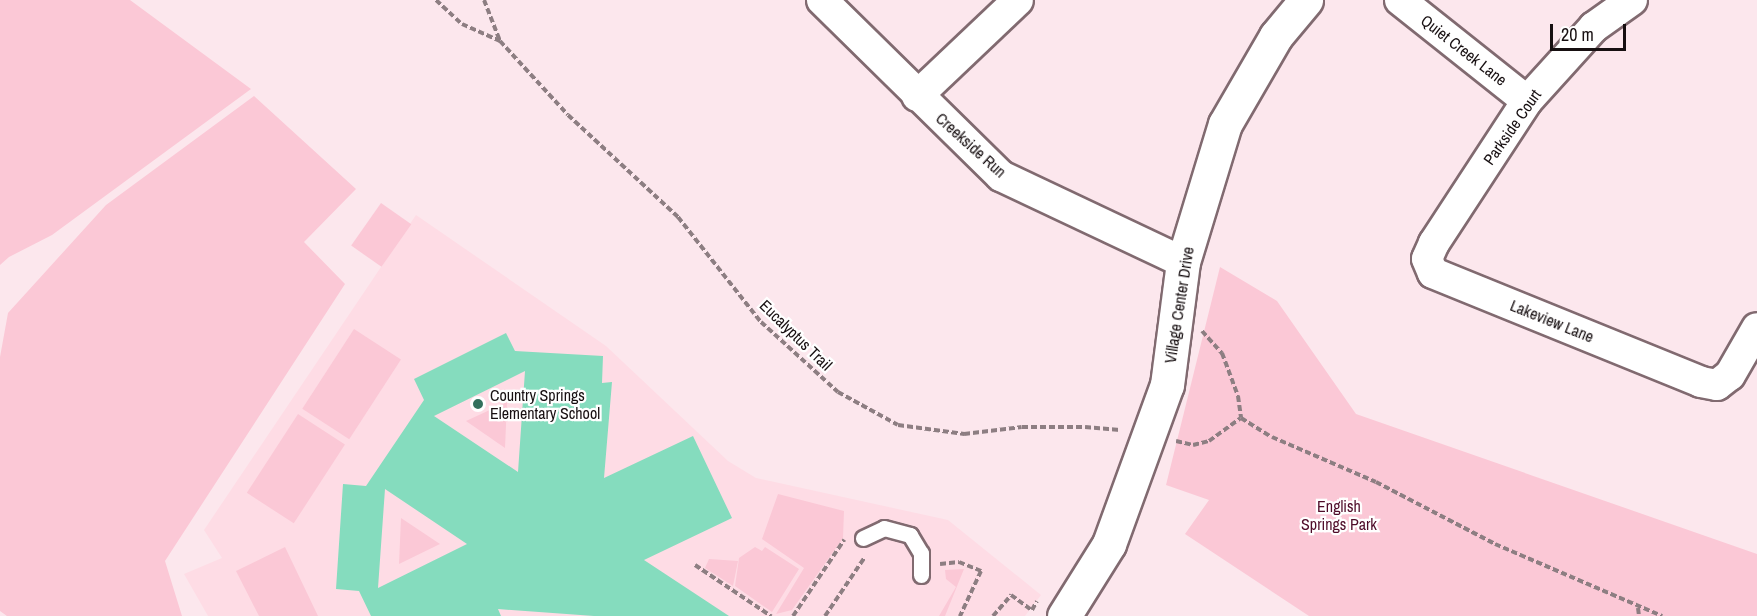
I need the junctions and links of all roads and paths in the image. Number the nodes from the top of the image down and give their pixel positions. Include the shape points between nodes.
1 (436, 0) edge
2 (484, 0) edge
3 (822, 0) edge
4 (1018, 0) edge
5 (1306, 0) edge
6 (1400, 0) edge
7 (1632, 0) edge
8 (500, 41) junction
9 (917, 96) junction
10 (1527, 101) junction
11 (1434, 243) joint
12 (1183, 262) junction
13 (1179, 313) junction
14 (1757, 328) edge
15 (1241, 418) junction
16 (1150, 431) junction
17 (845, 538) dead end
18 (863, 538) dead end
19 (866, 555) dead end
20 (935, 555) dead end
21 (695, 565) dead end
22 (921, 575) dead end
23 (1638, 608) junction
24 (771, 616) edge
25 (793, 616) edge
26 (825, 616) edge
27 (960, 616) edge
28 (1064, 616) edge
29 (1639, 616) edge
30 (1662, 616) edge

1 - 8 path via 462,24
2 - 8 path, Eucalyptus Trail
3 - 9 street, Creekside Run
4 - 9 street
5 - 12 street, Village Center Drive via 1276,36 1225,124
6 - 10 street, Quiet Creek Lane
7 - 10 street, Parkside Court via 1594,27
8 - 16 path, Eucalyptus Trail via 568,115 678,217 761,322 838,392 898,425 964,434 1022,427
9 - 12 street, Creekside Run via 1001,176
10 - 11 street, Parkside Court
11 - 14 street, Lakeview Lane via 1428,259 1433,273 1701,382 1717,385 1730,375
12 - 13 street, Village Center Drive
13 - 15 path via 1222,353 1238,396
13 - 16 street, Village Center Drive via 1167,385
15 - 16 path, Eucalyptus Trail via 1224,433 1193,445
15 - 23 path via 1272,437 1376,482 1494,544
16 - 28 street, Village Center Drive via 1109,544
17 - 25 path
18 - 22 lane via 884,528 910,535 921,553
19 - 26 path
20 - 27 path via 939,564 959,562 981,571
21 - 24 path
23 - 29 path
23 - 30 path

